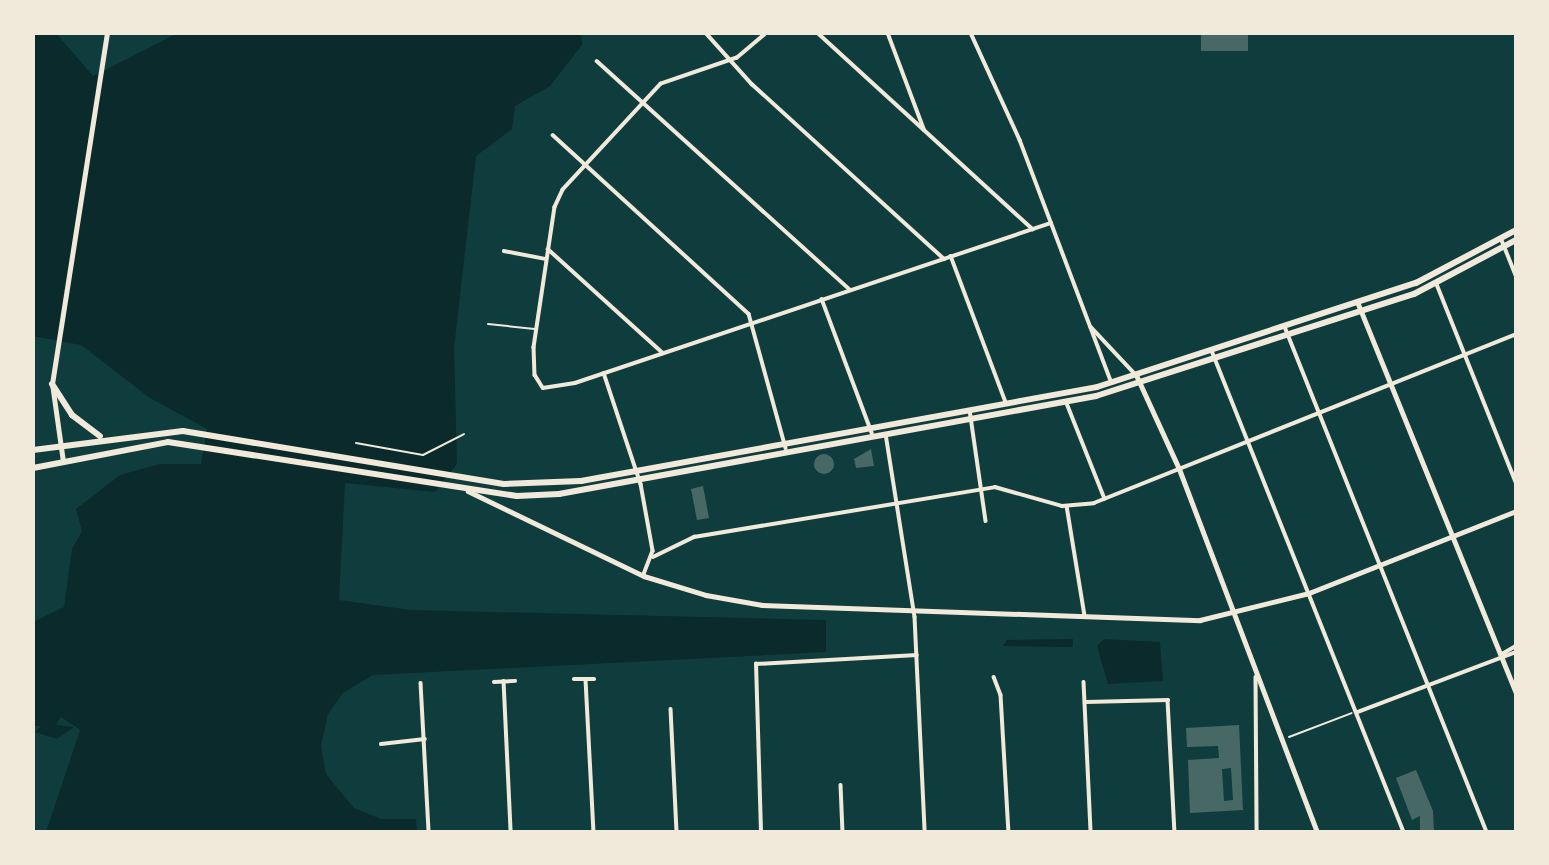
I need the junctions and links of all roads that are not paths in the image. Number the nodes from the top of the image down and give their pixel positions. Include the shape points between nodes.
1 (107, 33) edge
2 (706, 33) edge
3 (766, 33) edge
4 (818, 33) edge
5 (888, 33) edge
6 (971, 33) edge
7 (729, 60) junction
8 (597, 61) dead end
9 (643, 101) junction
10 (924, 129) junction
11 (553, 135) dead end
12 (584, 165) junction
13 (1051, 223) junction
14 (1033, 229) junction
15 (1516, 229) edge
16 (1501, 238) junction
17 (1516, 240) edge
18 (1504, 246) junction
19 (548, 249) junction
20 (504, 251) dead end
21 (951, 256) junction
22 (546, 259) junction
23 (944, 259) junction
24 (1516, 275) edge
25 (1433, 276) junction
26 (1437, 284) junction
27 (850, 290) junction
28 (822, 299) junction
29 (1358, 303) junction
30 (1362, 312) junction
31 (752, 322) junction
32 (488, 324) dead end
33 (1090, 325) junction
34 (1285, 327) junction
35 (536, 329) junction
36 (1516, 334) edge
37 (1289, 336) junction
38 (1212, 351) junction
39 (663, 353) junction
40 (1465, 354) junction
41 (1215, 360) junction
42 (604, 373) junction
43 (1136, 375) junction
44 (1112, 383) junction
45 (1143, 383) junction
46 (1391, 383) junction
47 (52, 384) junction
48 (1066, 401) junction
49 (1006, 402) junction
50 (969, 408) junction
51 (1320, 413) junction
52 (971, 416) junction
53 (884, 421) junction
54 (869, 424) junction
55 (885, 430) junction
56 (872, 433) junction
57 (100, 436) junction
58 (784, 440) junction
59 (1248, 441) junction
60 (60, 445) junction
61 (786, 448) junction
62 (33, 450) edge
63 (63, 462) junction
64 (33, 468) edge
65 (1179, 469) junction
66 (636, 470) junction
67 (639, 478) junction
68 (1516, 482) edge
69 (461, 487) junction
70 (982, 489) junction
71 (1105, 499) junction
72 (897, 503) junction
73 (1067, 506) junction
74 (1516, 510) edge
75 (986, 521) dead end
76 (1453, 536) junction
77 (653, 557) junction
78 (1380, 565) junction
79 (644, 576) junction
80 (1309, 593) junction
81 (915, 611) junction
82 (1235, 616) junction
83 (1085, 617) junction
84 (1516, 646) edge
85 (1516, 652) edge
86 (917, 655) junction
87 (1501, 656) junction
88 (994, 677) dead end
89 (1256, 677) junction
90 (574, 679) dead end
91 (594, 679) dead end
92 (586, 680) junction
93 (504, 681) junction
94 (515, 681) dead end
95 (494, 682) dead end
96 (1084, 682) dead end
97 (421, 683) dead end
98 (1428, 684) junction
99 (1516, 693) edge
100 (1086, 702) junction
101 (671, 709) dead end
102 (1357, 713) junction
103 (425, 739) junction
104 (381, 744) dead end
105 (841, 785) dead end
106 (429, 832) edge
107 (511, 832) edge
108 (594, 832) edge
109 (677, 832) edge
110 (761, 832) edge
111 (843, 832) edge
112 (925, 832) edge
113 (1009, 832) edge
114 (1091, 832) edge
115 (1175, 832) edge
116 (1257, 832) edge
117 (1317, 832) edge
118 (1404, 832) edge
119 (1488, 832) edge

1 - 47 street
2 - 7 street
3 - 7 street
4 - 10 street
5 - 10 street
6 - 13 street
7 - 9 street via 668,80
7 - 23 street
8 - 9 street
9 - 12 street
9 - 27 street
10 - 14 street
11 - 12 street
12 - 19 street via 558,198
12 - 31 street
13 - 14 street
13 - 33 street
14 - 21 street
15 - 16 main road
16 - 18 street
16 - 25 main road
17 - 18 main road
18 - 24 street
18 - 26 main road
19 - 22 street
19 - 39 street
20 - 22 street
21 - 23 street
21 - 49 street
22 - 35 street
23 - 27 street
25 - 26 street
25 - 29 main road
26 - 30 main road
26 - 40 street
27 - 28 street
28 - 31 street
28 - 54 street
29 - 30 street
29 - 34 main road
30 - 37 main road
30 - 46 street
31 - 39 street
31 - 58 street
32 - 35 lane
33 - 43 street
33 - 44 street
34 - 37 street
34 - 38 main road
35 - 42 street via 539,384 553,390
36 - 40 street
37 - 41 main road
37 - 51 street
38 - 41 street
38 - 43 main road
39 - 42 street
40 - 46 street
40 - 68 street
41 - 45 main road
41 - 59 street
42 - 66 street
43 - 44 main road
43 - 45 main road
44 - 49 main road
45 - 48 main road
45 - 65 main road
46 - 51 street
46 - 76 street
47 - 57 main road via 72,415
47 - 60 street
48 - 52 main road
48 - 71 street
49 - 50 main road
50 - 52 street
50 - 53 main road
51 - 59 street
51 - 78 street
52 - 55 main road
52 - 70 street
53 - 54 main road
53 - 55 street
54 - 56 street
54 - 58 main road
55 - 56 main road
55 - 72 street
56 - 61 main road
57 - 60 main road
57 - 66 main road via 173,430 540,486
58 - 61 street
58 - 66 main road
59 - 65 street
59 - 80 street
60 - 62 main road
60 - 63 street
61 - 67 main road
63 - 64 main road
63 - 69 main road via 172,443
65 - 71 street
65 - 82 main road
66 - 67 street
67 - 69 main road via 540,497
67 - 77 street
69 - 79 street
70 - 72 street
70 - 73 street via 1013,488
70 - 75 street
71 - 73 street
72 - 77 street via 676,540
72 - 81 street
73 - 83 street
74 - 76 street
76 - 78 street
76 - 87 street
77 - 79 street
78 - 80 street
78 - 98 street
79 - 81 street via 762,605
80 - 82 street
80 - 102 street
81 - 83 street
81 - 86 street
82 - 83 street
82 - 89 main road
84 - 87 street
85 - 87 street
86 - 110 street via 756,664
86 - 112 street
87 - 98 street
87 - 99 street
88 - 113 street via 1001,695
89 - 116 street
89 - 117 main road
90 - 92 street
91 - 92 street
92 - 108 street
93 - 94 street
93 - 95 street
93 - 107 street
96 - 100 street
97 - 103 street
98 - 102 street
98 - 119 street
100 - 114 street
100 - 115 street via 1168,700
101 - 109 street
102 - 118 street
103 - 104 street
103 - 106 street
105 - 111 street

